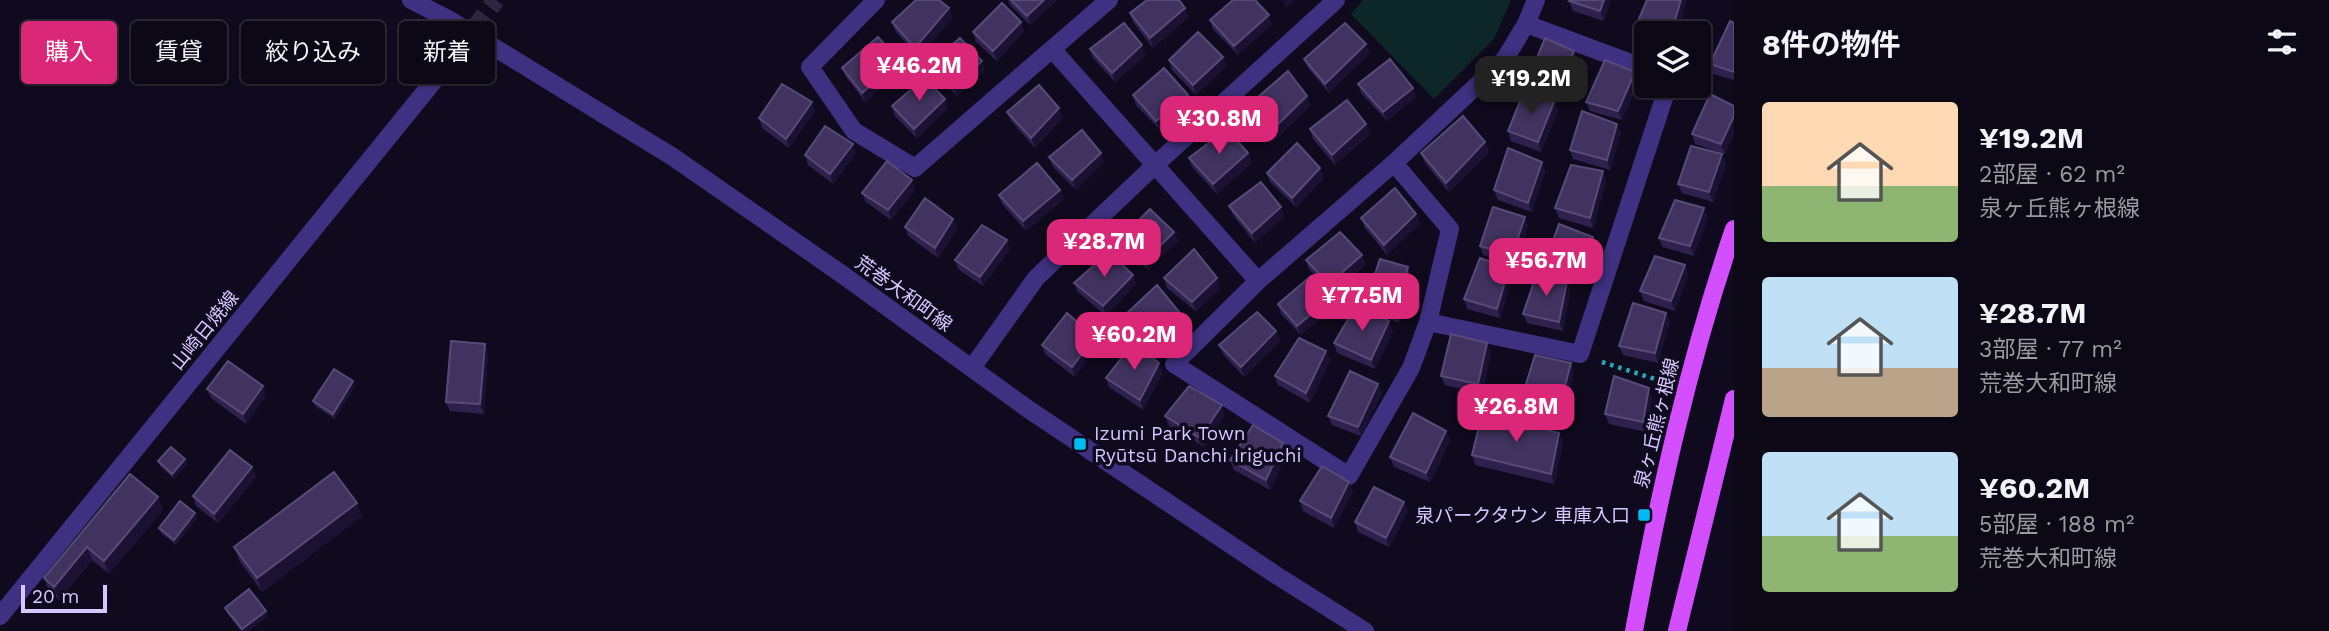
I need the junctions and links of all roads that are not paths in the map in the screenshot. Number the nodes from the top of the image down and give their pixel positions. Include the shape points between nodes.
1 (411, 0) edge
2 (876, 0) edge
3 (1109, 0) edge
4 (1336, 0) edge
5 (1536, 0) edge
6 (1526, 24) junction
7 (1052, 49) junction
8 (1634, 64) edge
9 (431, 84) tunnel mouth
10 (1664, 98) edge
11 (1394, 163) junction
12 (1154, 165) junction
13 (1734, 229) edge
14 (1258, 281) junction
15 (1428, 322) junction
16 (972, 368) junction
17 (1734, 399) edge
18 (0, 615) edge
19 (1365, 631) edge
20 (1634, 631) edge
21 (1677, 631) edge

1 - 16 street, 荒巻大和町線 via 673,157
2 - 7 street via 810,67 854,131 915,168
3 - 7 street
4 - 12 street
5 - 6 street
6 - 8 street
6 - 11 street via 1505,59
7 - 12 street
9 - 18 street, 山崎日焼線
10 - 15 street via 1580,354
11 - 14 street
11 - 15 street via 1450,229
12 - 14 street
12 - 16 street via 1037,278
13 - 20 main road, 泉ヶ丘熊ヶ根線 via 1670,447
14 - 15 street via 1174,364 1349,476 1411,368
16 - 19 street, 荒巻大和町線
17 - 21 main road

